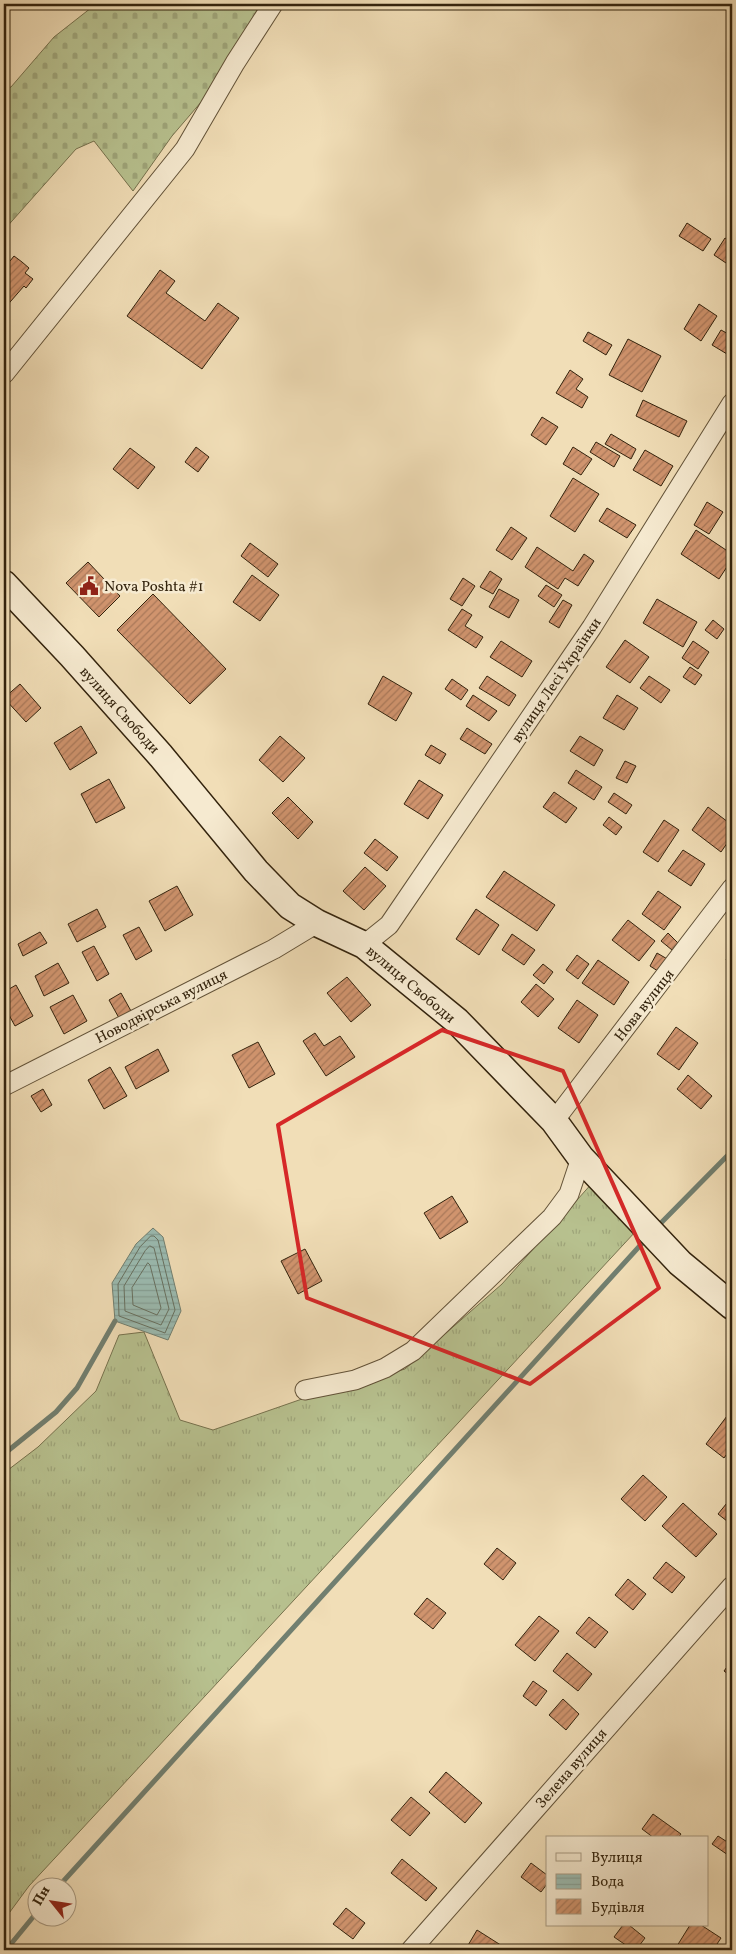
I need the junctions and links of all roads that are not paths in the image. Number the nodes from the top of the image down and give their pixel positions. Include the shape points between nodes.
1 (273, 4) edge
2 (4, 374) edge
3 (732, 403) edge
4 (4, 584) edge
5 (732, 888) edge
6 (316, 923) junction
7 (364, 945) junction
8 (4, 1086) edge
9 (554, 1121) junction
10 (581, 1158) junction
11 (732, 1306) edge
12 (305, 1390) dead end
13 (732, 1586) edge
14 (411, 1950) edge

1 - 2 street via 185,149
3 - 7 street, вулиця Лесі Українки via 592,627 389,925
4 - 6 main road, вулиця Свободи via 161,756 256,871 290,906
5 - 9 street, Нова вулиця
6 - 7 main road, вулиця Свободи
6 - 8 street, Новодвірська вулиця via 274,950
7 - 9 main road, вулиця Свободи via 457,1021
9 - 10 main road, вулиця Свободи
10 - 11 main road, вулиця Свободи via 680,1263
10 - 12 street via 569,1194 552,1217 413,1351 385,1368 355,1380
13 - 14 street, Зелена вулиця

